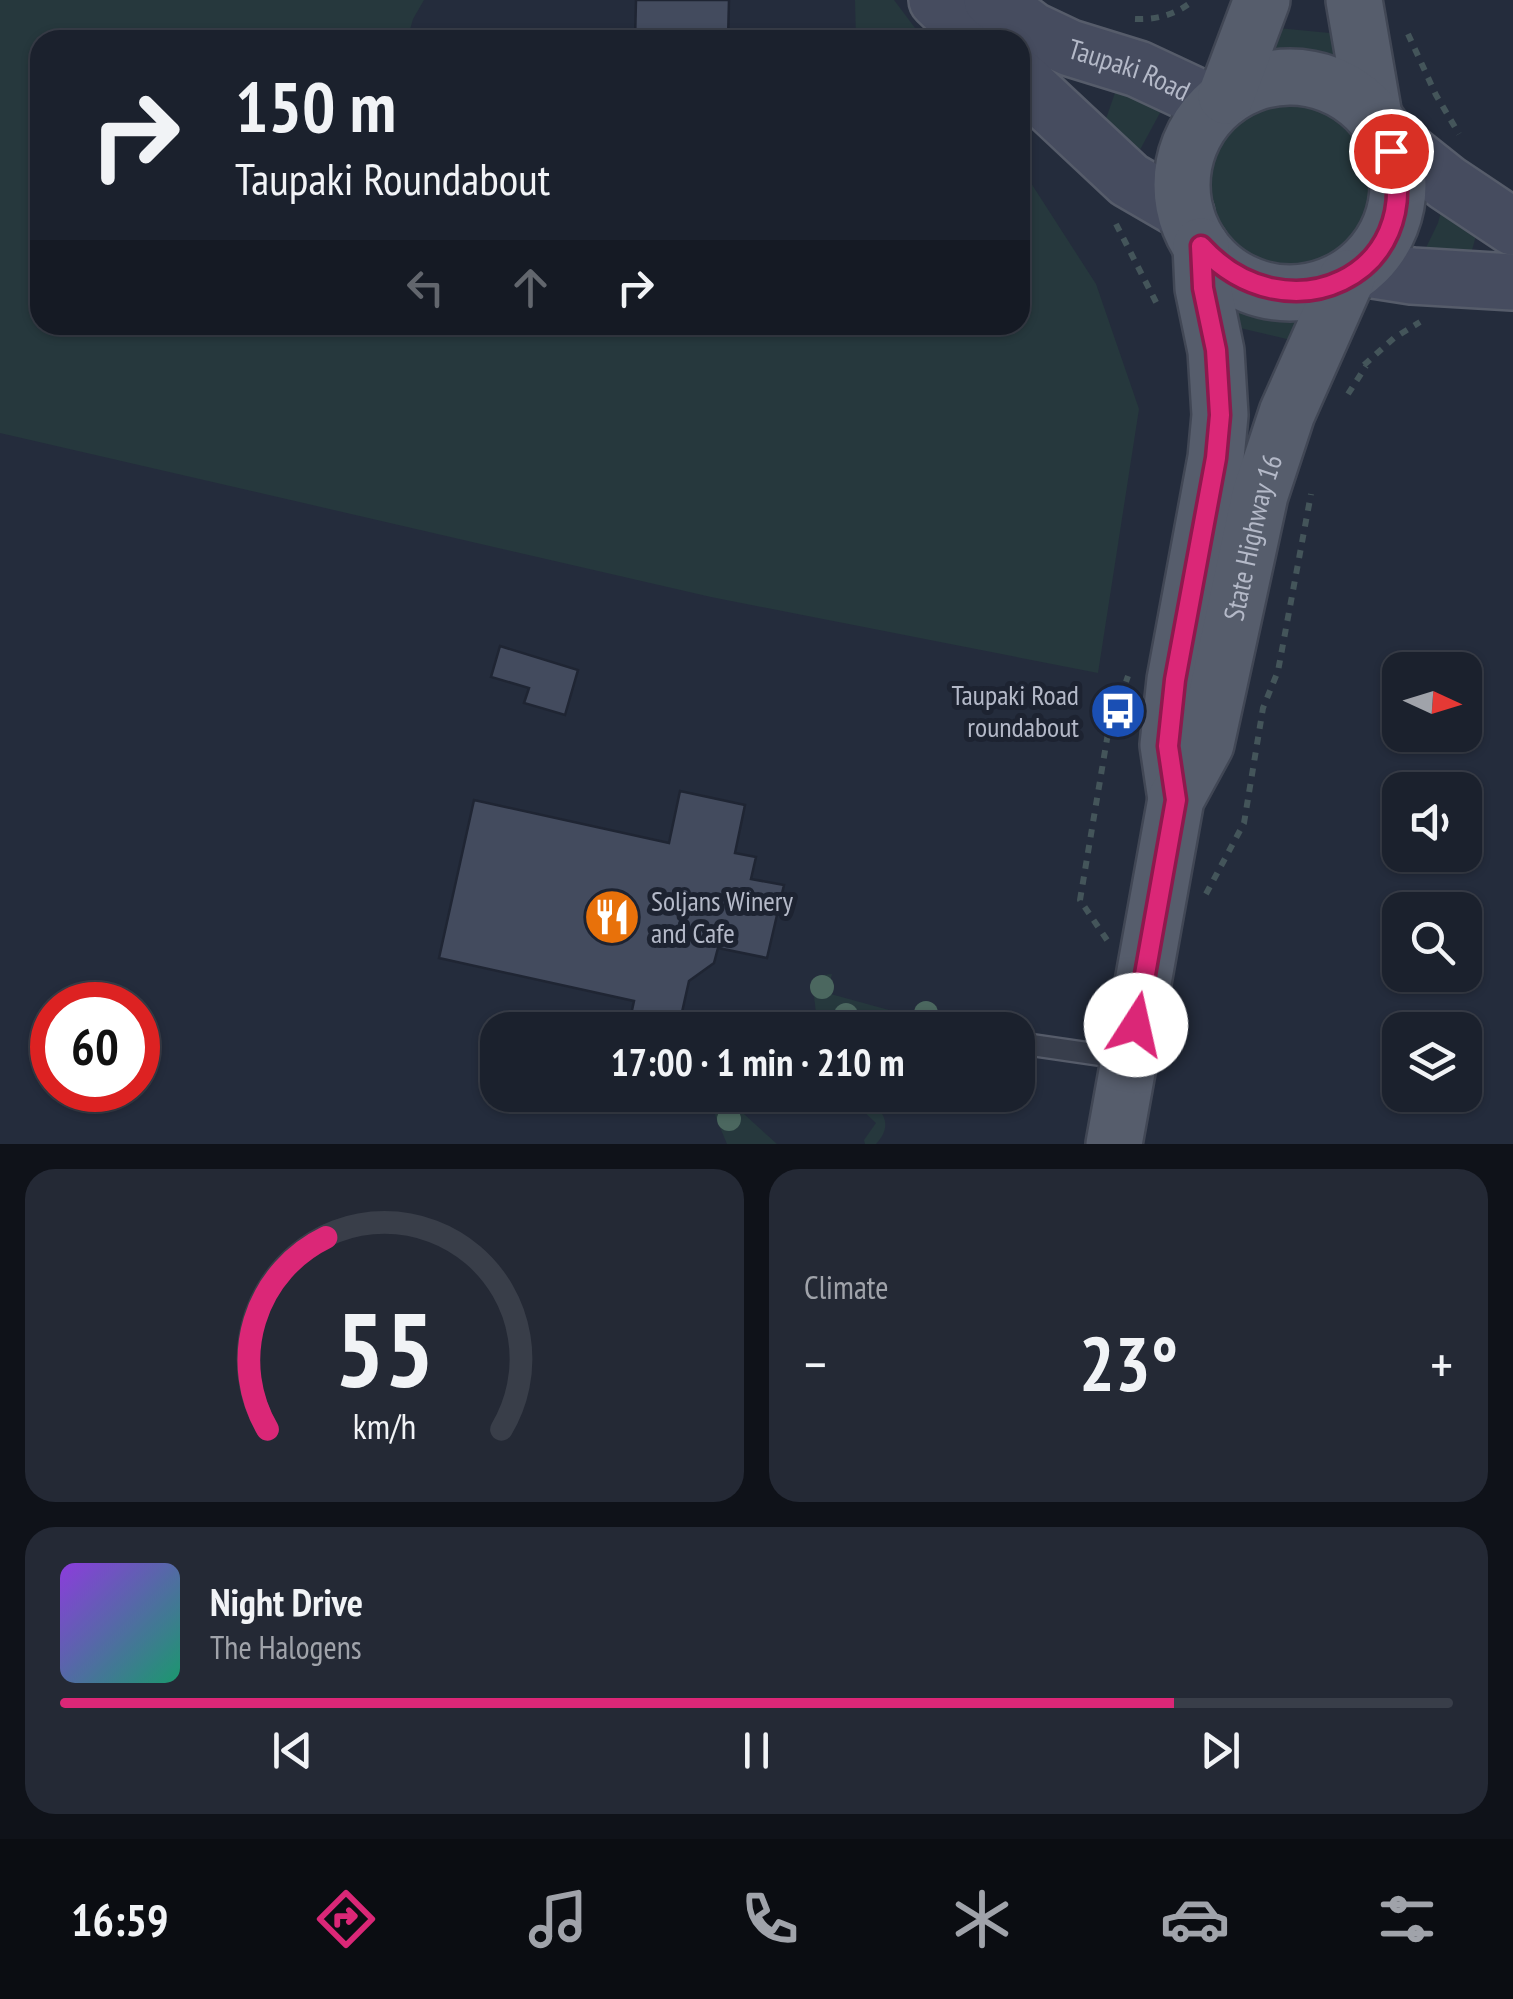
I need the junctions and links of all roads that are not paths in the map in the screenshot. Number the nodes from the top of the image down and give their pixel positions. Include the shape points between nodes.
1 (937, 0) edge
2 (992, 0) edge
3 (1262, 0) edge
4 (1354, 0) edge
5 (969, 30) edge
6 (1030, 87) edge
7 (1220, 101) junction
8 (1379, 124) junction
9 (1513, 227) edge
10 (1193, 229) junction
11 (1354, 273) junction
12 (1513, 282) edge
13 (1176, 800) junction
14 (1035, 1045) edge
15 (1130, 1059) junction
16 (1114, 1144) edge

1 - 5 street
2 - 7 street, Taupaki Road via 1070,48
3 - 7 main road
4 - 8 main road
6 - 10 street
7 - 8 main road via 1271,79 1306,78 1342,91
7 - 10 main road via 1185,162
8 - 9 street
8 - 11 main road via 1397,172 1396,208 1382,243
10 - 11 main road via 1233,274 1268,290 1316,290
10 - 13 main road, State Highway 16 via 1216,350 1220,415 1173,697 1168,746
11 - 12 street
11 - 13 main road, State Highway 16 via 1287,413 1260,496 1206,744
13 - 15 main road, State Highway 16
14 - 15 lane
15 - 16 main road, State Highway 16

